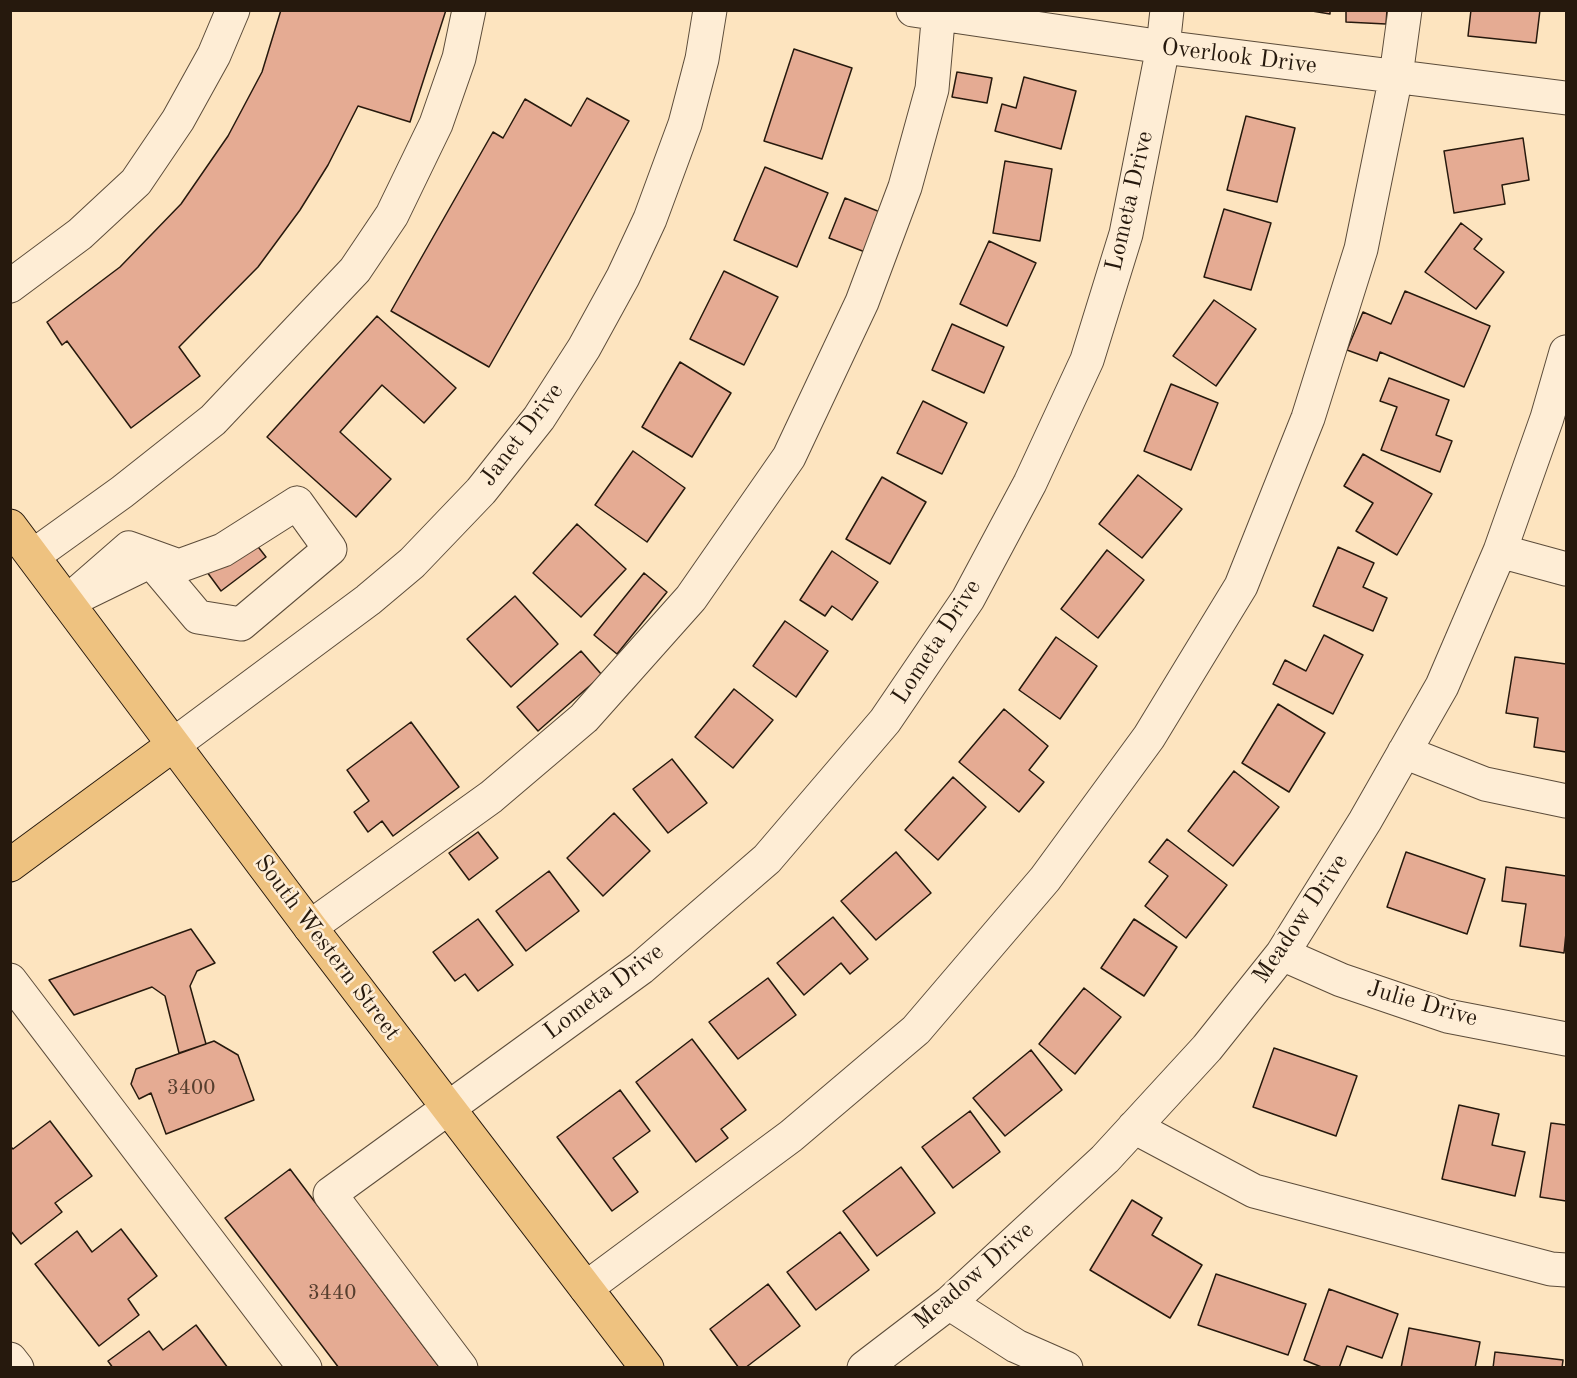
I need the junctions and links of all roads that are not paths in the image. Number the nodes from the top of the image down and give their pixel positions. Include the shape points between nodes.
1 (233, 10) edge
2 (470, 10) edge
3 (710, 10) edge
4 (1167, 10) edge
5 (1405, 10) edge
6 (930, 12) edge
7 (1163, 47) junction
8 (1396, 76) junction
9 (1566, 98) edge
10 (10, 286) edge
11 (1566, 352) edge
12 (10, 526) edge
13 (1500, 551) junction
14 (33, 556) junction
15 (1566, 569) edge
16 (67, 602) junction
17 (173, 745) junction
18 (1404, 752) junction
19 (1566, 801) edge
20 (10, 865) edge
21 (310, 927) junction
22 (1282, 954) junction
23 (10, 980) edge
24 (1566, 1039) edge
25 (449, 1108) junction
26 (1134, 1126) junction
27 (1566, 1270) edge
28 (586, 1288) junction
29 (949, 1303) junction
30 (10, 1359) edge
31 (17, 1368) edge
32 (305, 1368) edge
33 (461, 1368) edge
34 (647, 1368) edge
35 (864, 1368) edge
36 (1066, 1368) edge

1 - 10 street via 214,55 178,120 136,182 80,234
2 - 14 street via 459,58 436,124 392,215 355,270 213,420
3 - 17 street, Janet Drive via 685,124 650,219 584,348 539,418 481,491 412,563
4 - 7 street, Lometa Drive
5 - 8 street
6 - 7 street, Overlook Drive
6 - 21 street via 932,89 905,188 862,302 789,457 691,597 584,718 490,797
7 - 8 street, Overlook Drive
7 - 25 street, Lometa Drive via 1126,234 1087,360 1030,483 962,608 885,721 767,859 641,968
8 - 9 street, Overlook Drive
8 - 28 street via 1361,249 1308,418 1241,586 1149,737 1045,879 916,1030 791,1136
11 - 13 street, Meadow Drive
12 - 14 main road, South Western Street
13 - 15 street
13 - 18 street, Meadow Drive via 1442,686
14 - 16 main road, South Western Street
16 - 16 street via 151,561 198,617 240,624 330,549 297,503 223,550 179,566 129,548
16 - 17 main road, South Western Street
17 - 20 main road
17 - 21 main road, South Western Street
18 - 19 street via 1485,784
18 - 22 street, Meadow Drive
21 - 25 main road, South Western Street
22 - 24 street, Julie Drive via 1341,980 1447,1016
22 - 26 street, Meadow Drive via 1207,1048
23 - 32 street
25 - 28 main road, South Western Street
25 - 33 street, Lometa Drive via 330,1194
26 - 27 street via 1254,1191
26 - 29 street, Meadow Drive via 1105,1159
28 - 34 main road, South Western Street
29 - 35 street, Meadow Drive
29 - 36 street via 1016,1346
30 - 31 street

